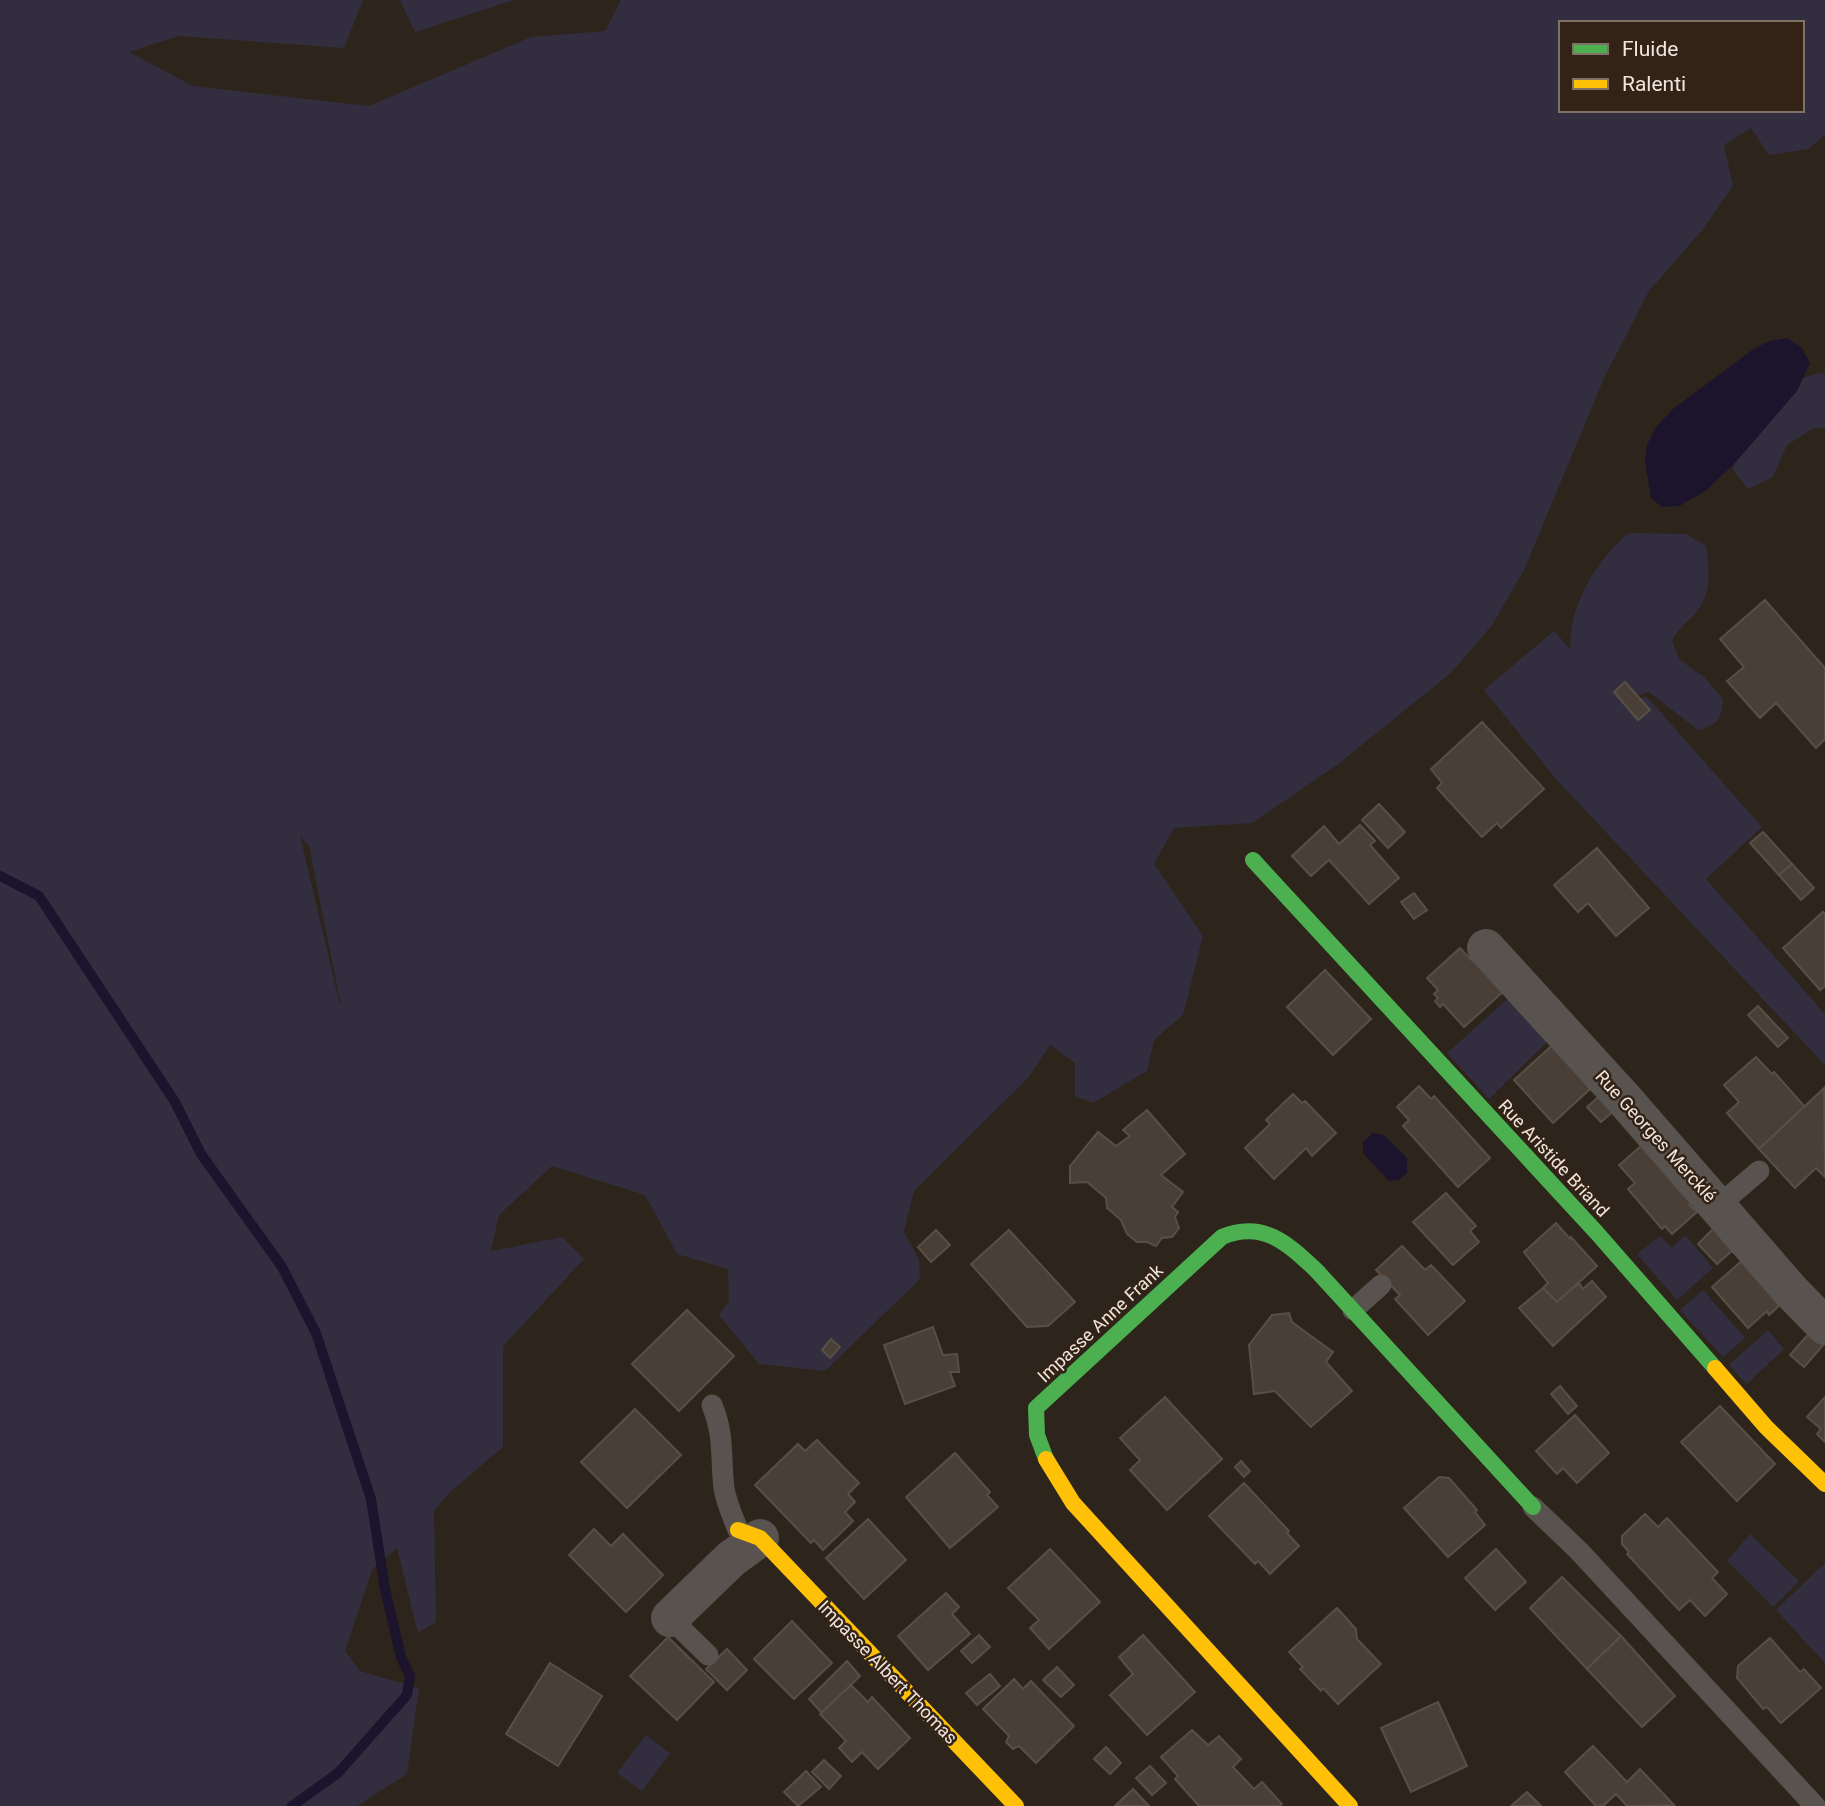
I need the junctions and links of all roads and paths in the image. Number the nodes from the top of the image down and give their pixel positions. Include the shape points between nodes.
1 (1253, 860) dead end
2 (1486, 948) dead end
3 (1759, 1171) dead end
4 (1718, 1206) junction
5 (1381, 1285) dead end
6 (1353, 1310) junction
7 (1825, 1326) edge
8 (712, 1405) dead end
9 (1825, 1483) edge
10 (1533, 1507) joint
11 (749, 1534) junction
12 (670, 1618) joint
13 (708, 1655) dead end
14 (1016, 1806) edge
15 (1350, 1806) edge
16 (1815, 1806) edge

1 - 9 street, Rue Aristide Briand via 1597,1233 1766,1427
2 - 4 street, Rue Georges Mercklé
3 - 4 lane
4 - 7 street, Rue Georges Mercklé
5 - 6 lane
6 - 10 street, Impasse Anne Frank
6 - 15 street, Impasse Anne Frank via 1281,1241 1242,1229 1222,1237 1045,1399 1036,1408 1034,1427 1041,1449 1073,1503
8 - 11 lane via 722,1438 725,1493
10 - 16 lane
11 - 12 street via 731,1559
11 - 14 street, Impasse Albert Thomas
12 - 13 lane

